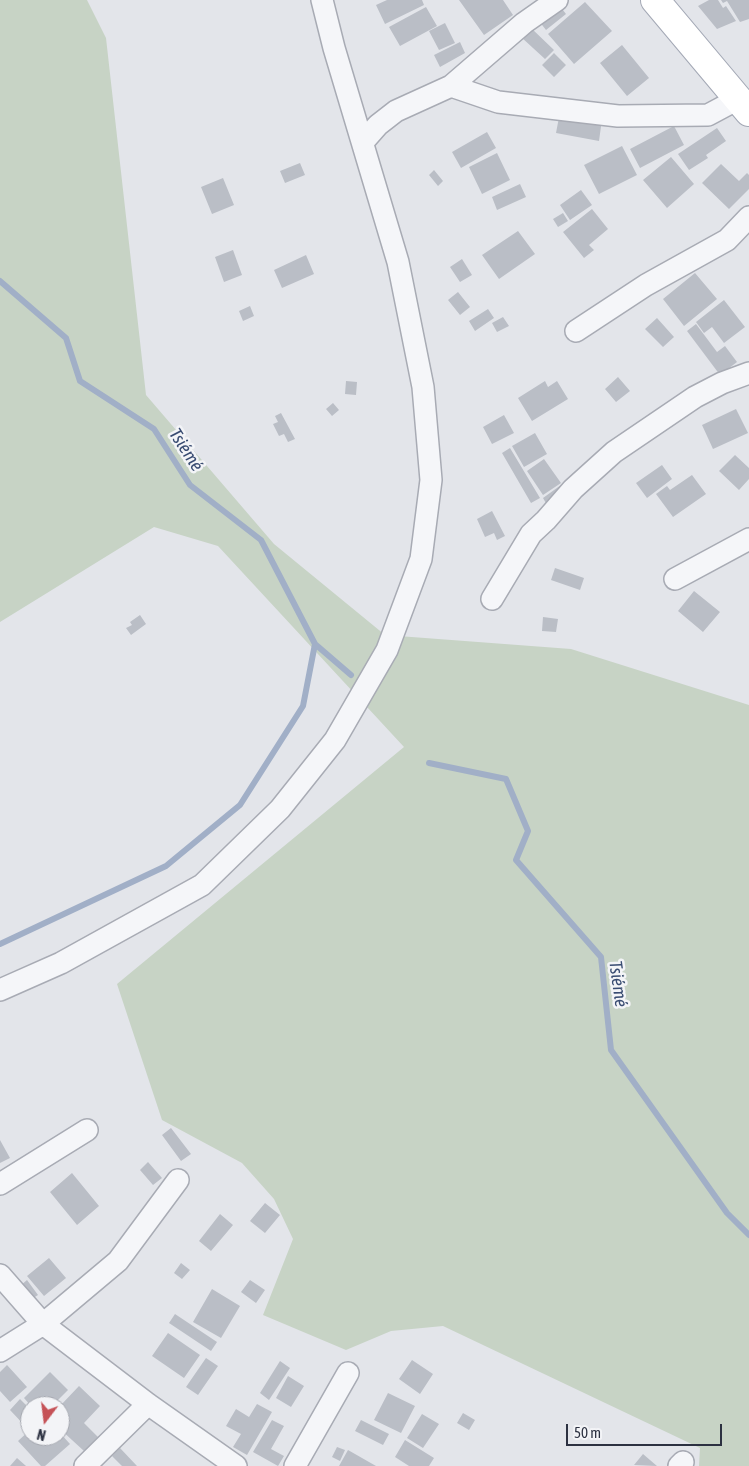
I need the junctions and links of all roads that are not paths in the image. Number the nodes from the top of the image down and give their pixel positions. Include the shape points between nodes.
1 (322, 0) edge
2 (557, 0) edge
3 (655, 0) edge
4 (450, 86) junction
5 (744, 106) edge
6 (363, 142) junction
7 (749, 217) edge
8 (576, 331) dead end
9 (749, 373) edge
10 (749, 539) edge
11 (675, 579) dead end
12 (492, 599) dead end
13 (0, 990) edge
14 (87, 1130) dead end
15 (178, 1180) dead end
16 (0, 1184) edge
17 (0, 1275) edge
18 (43, 1324) junction
19 (0, 1350) edge
20 (348, 1373) dead end
21 (148, 1404) junction
22 (85, 1466) edge
23 (236, 1466) edge
24 (295, 1466) edge

1 - 6 street
2 - 4 street via 524,22
3 - 5 main road
4 - 5 street via 498,102 618,116 708,115
4 - 6 street via 396,111
6 - 13 street via 398,262 410,321 422,387 431,480 421,559 387,650 335,740 317,763 280,809 202,885 61,963
7 - 8 street via 727,240 646,285
9 - 12 street via 695,397 614,452 531,534
10 - 11 street
14 - 16 street
15 - 18 street via 118,1261
17 - 18 street
18 - 19 street
18 - 21 street
20 - 24 street
21 - 22 street
21 - 23 street

